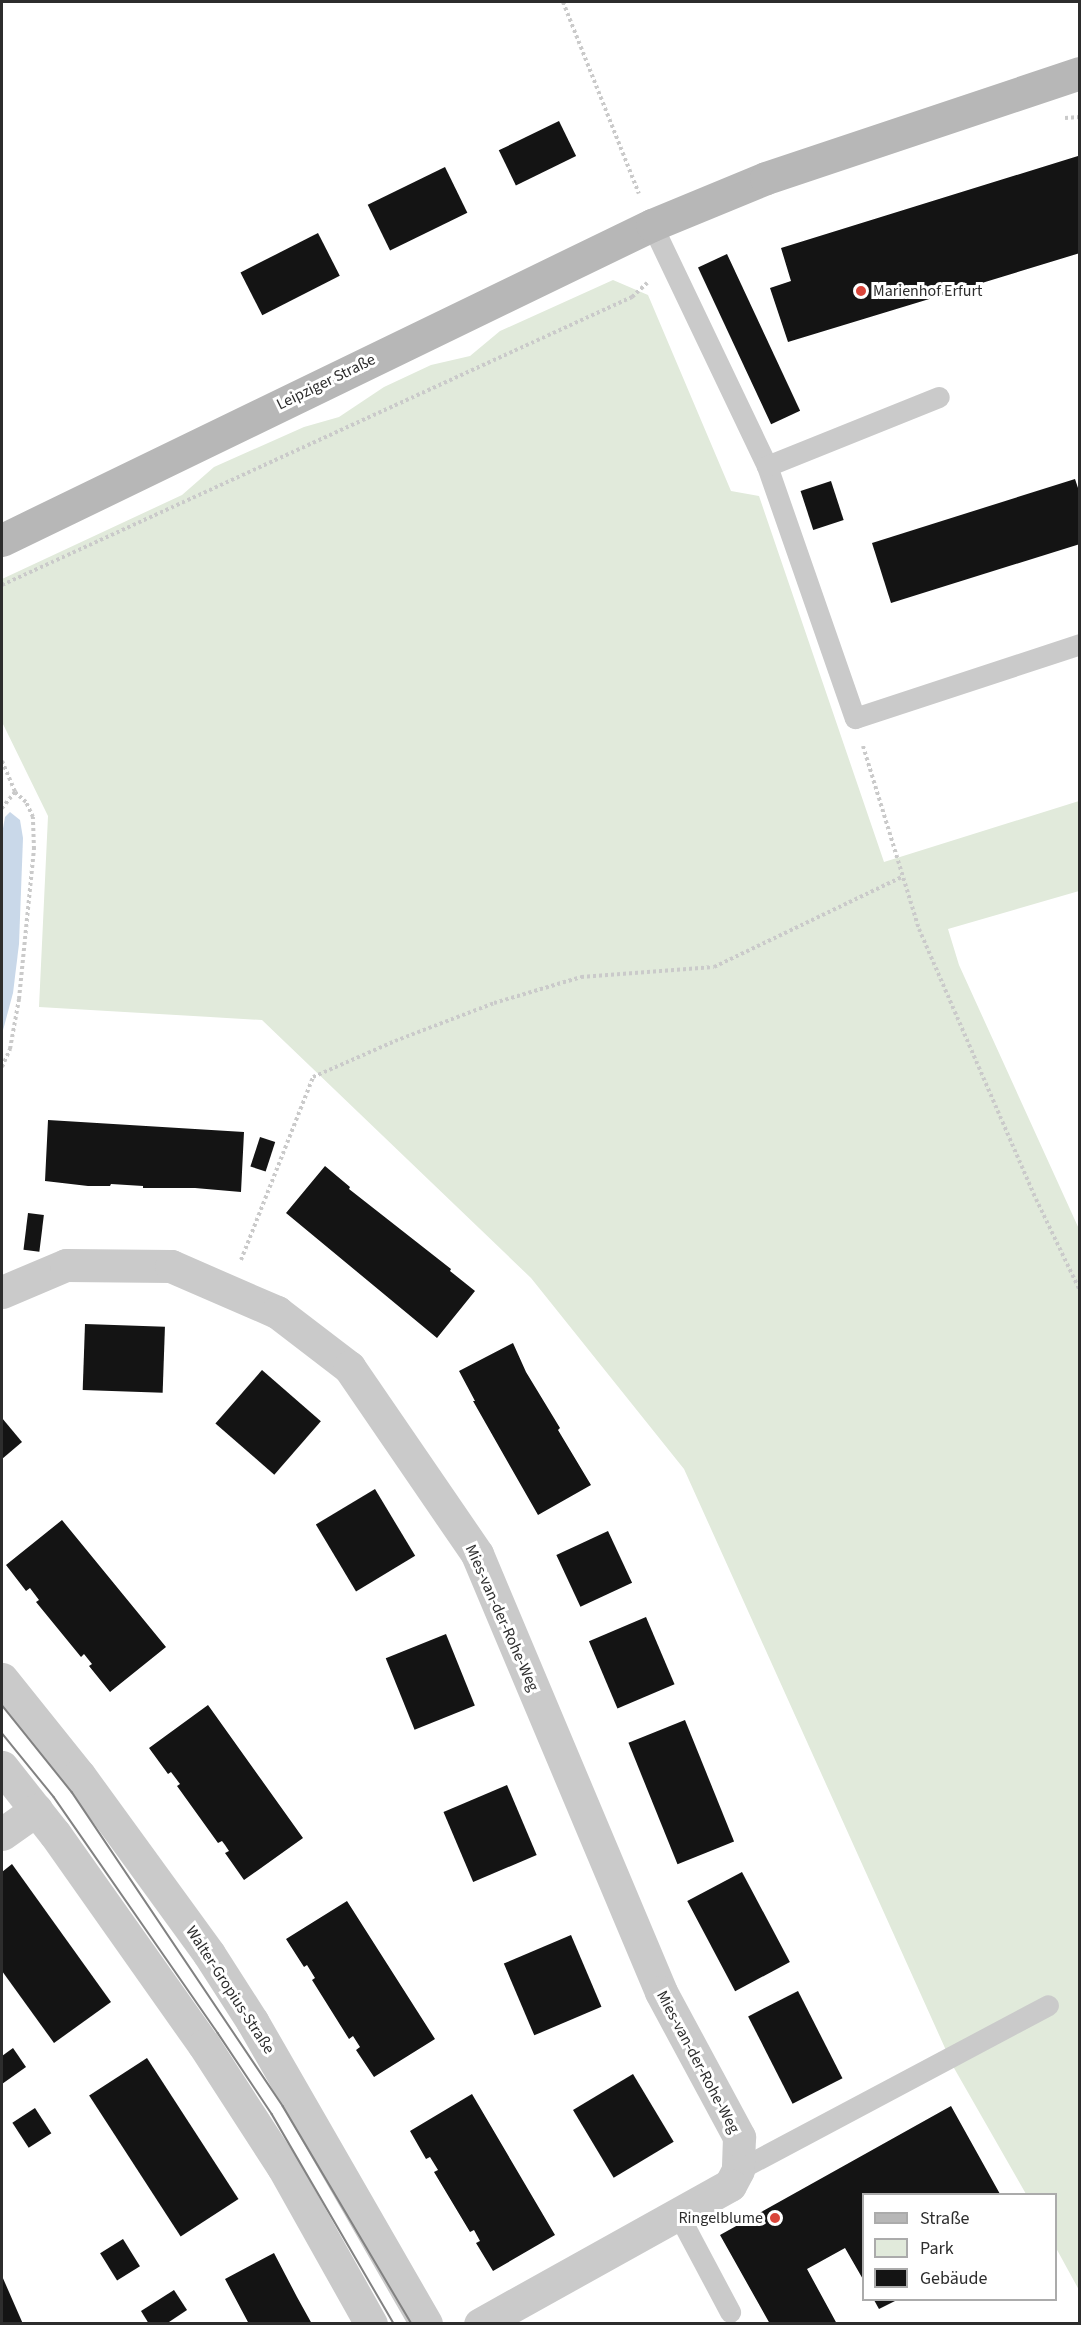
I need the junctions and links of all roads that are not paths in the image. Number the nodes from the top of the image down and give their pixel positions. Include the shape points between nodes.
1 (1080, 73) edge
2 (651, 225) junction
3 (939, 397) dead end
4 (767, 466) junction
5 (2, 540) edge
6 (1080, 644) edge
7 (2, 1292) edge
8 (2, 1679) edge
9 (2, 1767) edge
10 (36, 1810) junction
11 (2, 1834) edge
12 (1048, 2005) dead end
13 (738, 2170) junction
14 (678, 2214) junction
15 (730, 2312) dead end
16 (371, 2324) edge
17 (426, 2324) edge
18 (480, 2324) edge

1 - 2 main road, Leipziger Straße via 766,178
2 - 4 lane
2 - 5 main road, Leipziger Straße
3 - 4 lane
4 - 6 lane via 855,718
7 - 13 street, Mies-van-der-Rohe-Weg via 66,1265 171,1266 277,1312 348,1367 477,1554 661,1992 739,2137
8 - 17 street, Walter-Gropius-Straße via 79,1775 209,1954 252,2021
9 - 10 street
10 - 11 street
10 - 16 street via 222,2074 283,2168
12 - 13 lane
13 - 14 street via 730,2185
14 - 15 lane
14 - 18 street

